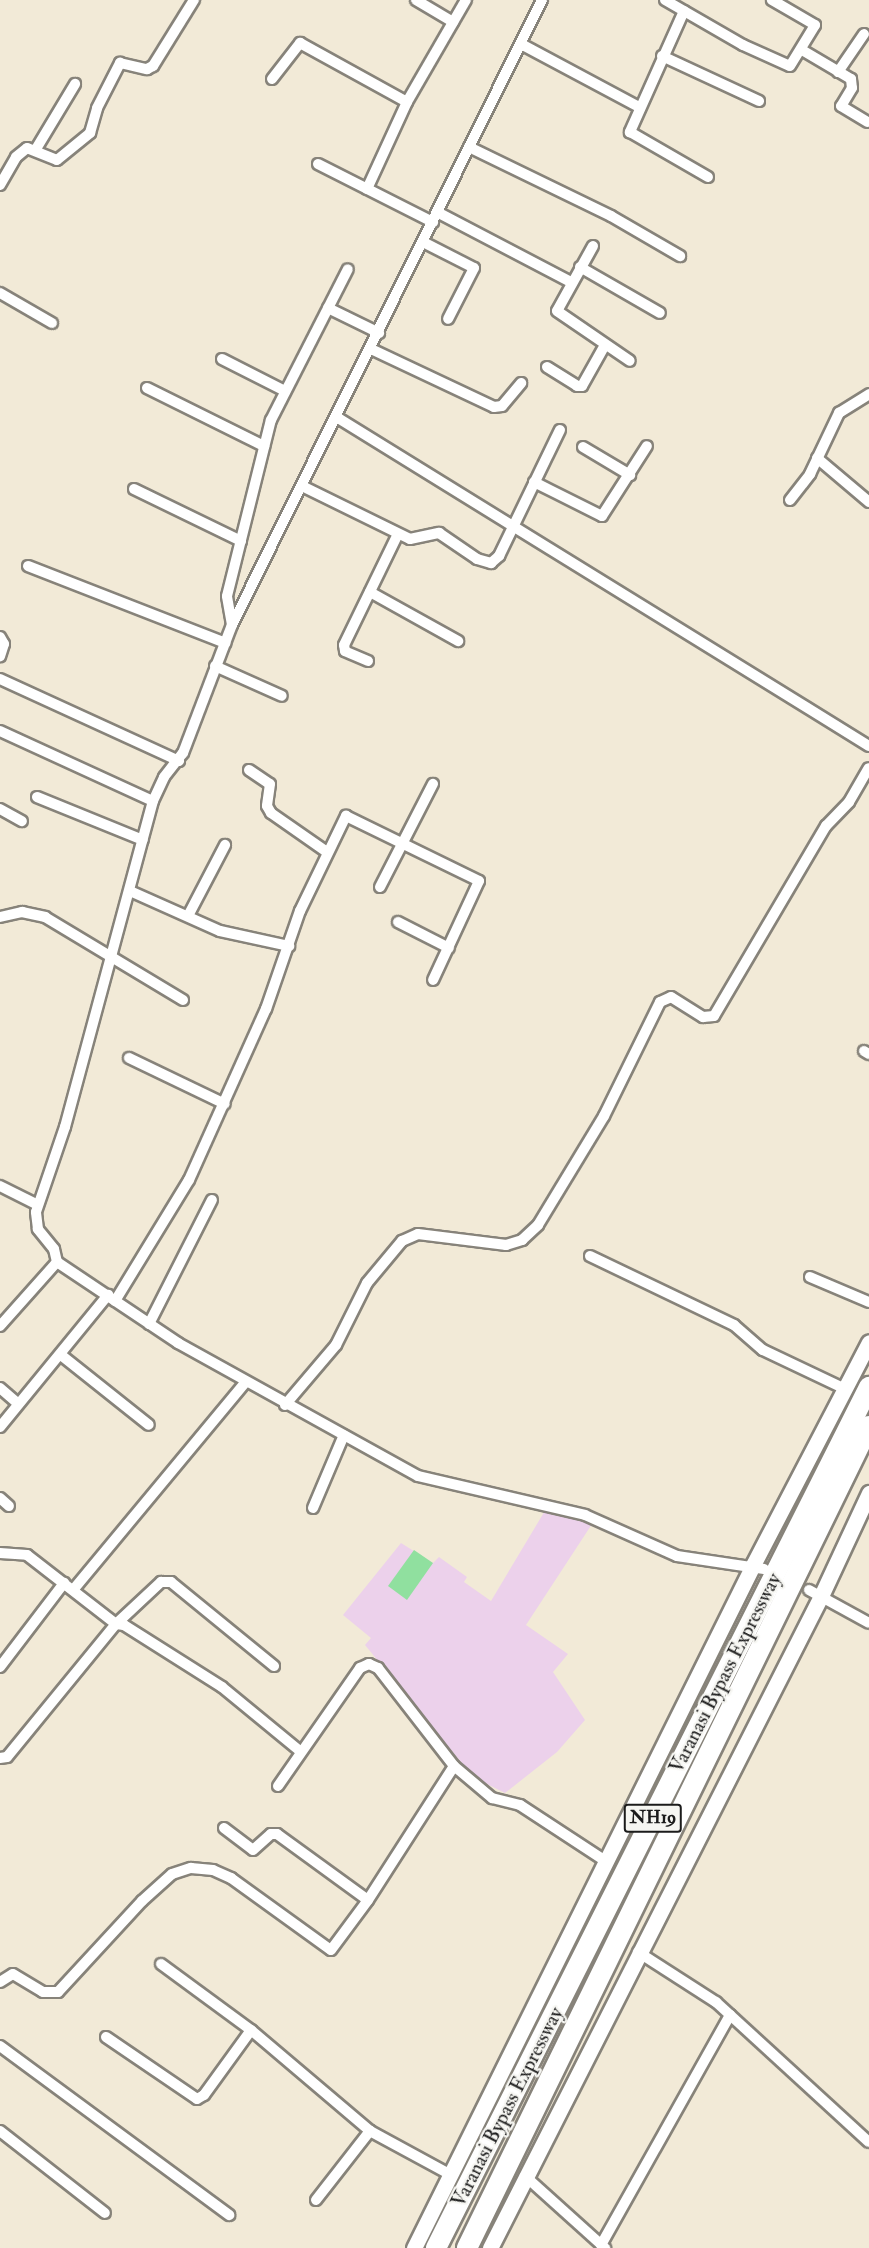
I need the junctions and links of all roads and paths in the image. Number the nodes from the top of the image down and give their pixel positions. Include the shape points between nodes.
1 (195, 0) edge
2 (416, 0) edge
3 (466, 0) edge
4 (542, 0) edge
5 (665, 0) edge
6 (772, 0) edge
7 (684, 11) junction
8 (453, 22) junction
9 (864, 34) dead end
10 (521, 44) junction
11 (802, 50) junction
12 (662, 56) junction
13 (838, 72) junction
14 (272, 79) dead end
15 (75, 84) dead end
16 (759, 101) dead end
17 (407, 102) junction
18 (639, 107) junction
19 (868, 122) edge
20 (469, 147) junction
21 (36, 149) junction
22 (318, 164) dead end
23 (708, 177) dead end
24 (0, 185) edge
25 (367, 189) junction
26 (435, 217) junction
27 (423, 242) junction
28 (593, 246) dead end
29 (680, 256) dead end
30 (580, 267) junction
31 (348, 269) dead end
32 (571, 282) junction
33 (0, 293) edge
34 (328, 308) junction
35 (660, 313) dead end
36 (448, 319) dead end
37 (52, 323) dead end
38 (379, 333) junction
39 (606, 345) junction
40 (371, 349) junction
41 (222, 359) dead end
42 (630, 361) dead end
43 (547, 367) dead end
44 (521, 383) dead end
45 (147, 388) dead end
46 (285, 392) junction
47 (869, 394) edge
48 (338, 417) junction
49 (560, 430) dead end
50 (264, 446) junction
51 (647, 446) dead end
52 (583, 447) dead end
53 (817, 458) junction
54 (630, 475) junction
55 (534, 482) junction
56 (304, 487) junction
57 (134, 489) dead end
58 (790, 500) dead end
59 (869, 502) edge
60 (514, 524) junction
61 (398, 534) junction
62 (241, 540) junction
63 (28, 566) dead end
64 (370, 592) junction
65 (232, 626) junction
66 (0, 637) edge
67 (458, 641) dead end
68 (225, 643) junction
69 (0, 656) edge
70 (368, 661) dead end
71 (215, 666) junction
72 (0, 680) edge
73 (282, 696) dead end
74 (0, 731) edge
75 (869, 746) edge
76 (178, 760) junction
77 (869, 768) edge
78 (249, 770) dead end
79 (433, 783) dead end
80 (37, 797) dead end
81 (153, 801) junction
82 (0, 809) edge
83 (22, 821) dead end
84 (143, 840) junction
85 (403, 843) junction
86 (225, 845) dead end
87 (327, 852) junction
88 (380, 887) dead end
89 (130, 891) junction
90 (189, 914) junction
91 (0, 917) edge
92 (398, 922) dead end
93 (289, 946) junction
94 (448, 948) junction
95 (111, 954) junction
96 (433, 980) dead end
97 (183, 1000) dead end
98 (129, 1058) dead end
99 (225, 1104) junction
100 (0, 1186) edge
101 (212, 1200) dead end
102 (38, 1205) junction
103 (590, 1256) dead end
104 (57, 1262) junction
105 (810, 1277) dead end
106 (112, 1298) junction
107 (869, 1302) edge
108 (1, 1323) edge
109 (149, 1324) junction
110 (869, 1342) edge
111 (61, 1355) junction
112 (245, 1383) junction
113 (869, 1387) edge
114 (0, 1388) edge
115 (845, 1389) junction
116 (17, 1403) junction
117 (285, 1405) junction
118 (149, 1425) dead end
119 (869, 1426) edge
120 (0, 1427) edge
121 (344, 1435) junction
122 (869, 1493) edge
123 (0, 1498) edge
124 (9, 1506) dead end
125 (313, 1508) dead end
126 (0, 1553) edge
127 (758, 1567) junction
128 (68, 1587) junction
129 (815, 1593) junction
130 (869, 1623) edge
131 (116, 1624) junction
132 (274, 1666) dead end
133 (0, 1667) edge
134 (301, 1752) junction
135 (0, 1758) edge
136 (454, 1766) junction
137 (278, 1786) dead end
138 (224, 1827) dead end
139 (607, 1862) junction
140 (368, 1900) junction
141 (638, 1952) junction
142 (161, 1964) dead end
143 (0, 1982) edge
144 (730, 2015) junction
145 (251, 2030) junction
146 (106, 2037) dead end
147 (0, 2046) edge
148 (370, 2130) junction
149 (0, 2131) edge
150 (869, 2142) edge
151 (451, 2175) junction
152 (525, 2176) junction
153 (316, 2200) dead end
154 (105, 2213) dead end
155 (229, 2215) dead end
156 (603, 2247) edge
157 (414, 2248) edge
158 (436, 2248) edge
159 (466, 2248) edge
160 (490, 2248) edge

1 - 21 street via 153,66 147,69 120,63 97,108 93,129 84,139 57,160
2 - 8 street
3 - 8 street
4 - 10 street
5 - 7 street
6 - 11 street via 815,25
7 - 11 street via 785,66 792,65
7 - 12 street
8 - 17 street
9 - 13 street
10 - 18 street
10 - 20 street
11 - 13 street
12 - 16 street
12 - 18 street
13 - 19 street via 853,84 843,108
14 - 17 street via 300,43
15 - 21 street
17 - 25 street
18 - 23 street via 631,134
20 - 26 street
20 - 29 street via 611,216
21 - 24 street via 20,153
22 - 25 street
25 - 26 street
26 - 27 street
26 - 32 street
27 - 36 street via 474,268
27 - 38 street
28 - 30 street
30 - 32 street
30 - 35 street
31 - 34 street
32 - 39 street via 557,311
33 - 37 street
34 - 38 street
34 - 46 street
38 - 40 street
39 - 42 street
39 - 43 street via 582,386
40 - 44 street via 494,407 502,406
40 - 48 street
41 - 46 street
45 - 50 street
46 - 50 street
47 - 53 street via 839,413
48 - 56 street
48 - 60 street
49 - 55 street
50 - 62 street
51 - 54 street
52 - 54 street
53 - 58 street
53 - 59 street
54 - 55 street via 602,516
55 - 60 street
56 - 61 street
56 - 65 street
57 - 62 street
60 - 61 street via 499,556 491,563 477,559 439,532 417,540
60 - 75 street
61 - 64 street
62 - 65 street via 227,596
63 - 68 street
64 - 67 street
64 - 70 street via 344,648
65 - 68 street
66 - 69 street via 4,644
68 - 71 street
71 - 73 street
71 - 76 street
72 - 76 street
74 - 81 street
76 - 81 street via 164,777
77 - 117 street via 849,802 826,826 714,1016 704,1017 671,997 660,1002 604,1116 538,1225 522,1240 506,1245 418,1234 402,1241 367,1282 336,1345
78 - 87 street via 270,784 267,806 271,813
79 - 85 street
80 - 84 street
81 - 84 street
82 - 83 street
84 - 89 street
85 - 87 street via 346,816
85 - 88 street
85 - 94 street via 479,881
86 - 90 street
87 - 93 street
89 - 90 street
89 - 95 street
90 - 93 street via 220,931
91 - 95 street via 35,913
92 - 94 street
93 - 99 street
94 - 96 street
95 - 97 street
95 - 102 street via 65,1127
98 - 99 street
99 - 106 street via 189,1180
100 - 102 street
101 - 109 street
102 - 104 street via 36,1221 54,1249
103 - 115 street via 734,1325 764,1350
104 - 106 street
104 - 108 street
105 - 107 street
106 - 109 street
106 - 111 street
109 - 112 street
110 - 115 street
111 - 116 street
111 - 118 street
112 - 117 street
112 - 128 street
113 - 158 highway, Varanasi Bypass Expressway / NH19
114 - 116 street
115 - 127 street
116 - 120 street
117 - 121 street
119 - 159 highway, Varanasi Bypass Expressway / NH19
121 - 125 street
121 - 127 street via 418,1476 585,1515 677,1556
122 - 129 street
123 - 124 street
126 - 128 street via 27,1555
127 - 139 street
128 - 131 street
128 - 133 street
129 - 130 street
129 - 141 street
131 - 132 street via 151,1588 171,1582
131 - 134 street via 124,1625 222,1687
131 - 135 street via 7,1757
134 - 136 street via 360,1668 369,1664 378,1668
134 - 137 street
136 - 139 street via 492,1798 520,1805
136 - 140 street
138 - 140 street via 254,1850 271,1834 277,1834
139 - 151 street
140 - 143 street via 340,1941 327,1949 231,1878 213,1870 191,1868 172,1874 142,1901 58,1992 43,1992 13,1974
141 - 144 street
141 - 152 street
142 - 145 street
144 - 150 street
144 - 156 street
145 - 146 street via 204,2096 196,2099
145 - 148 street
147 - 155 street
148 - 151 street
148 - 153 street
149 - 154 street
151 - 157 street
152 - 156 street
152 - 160 street

